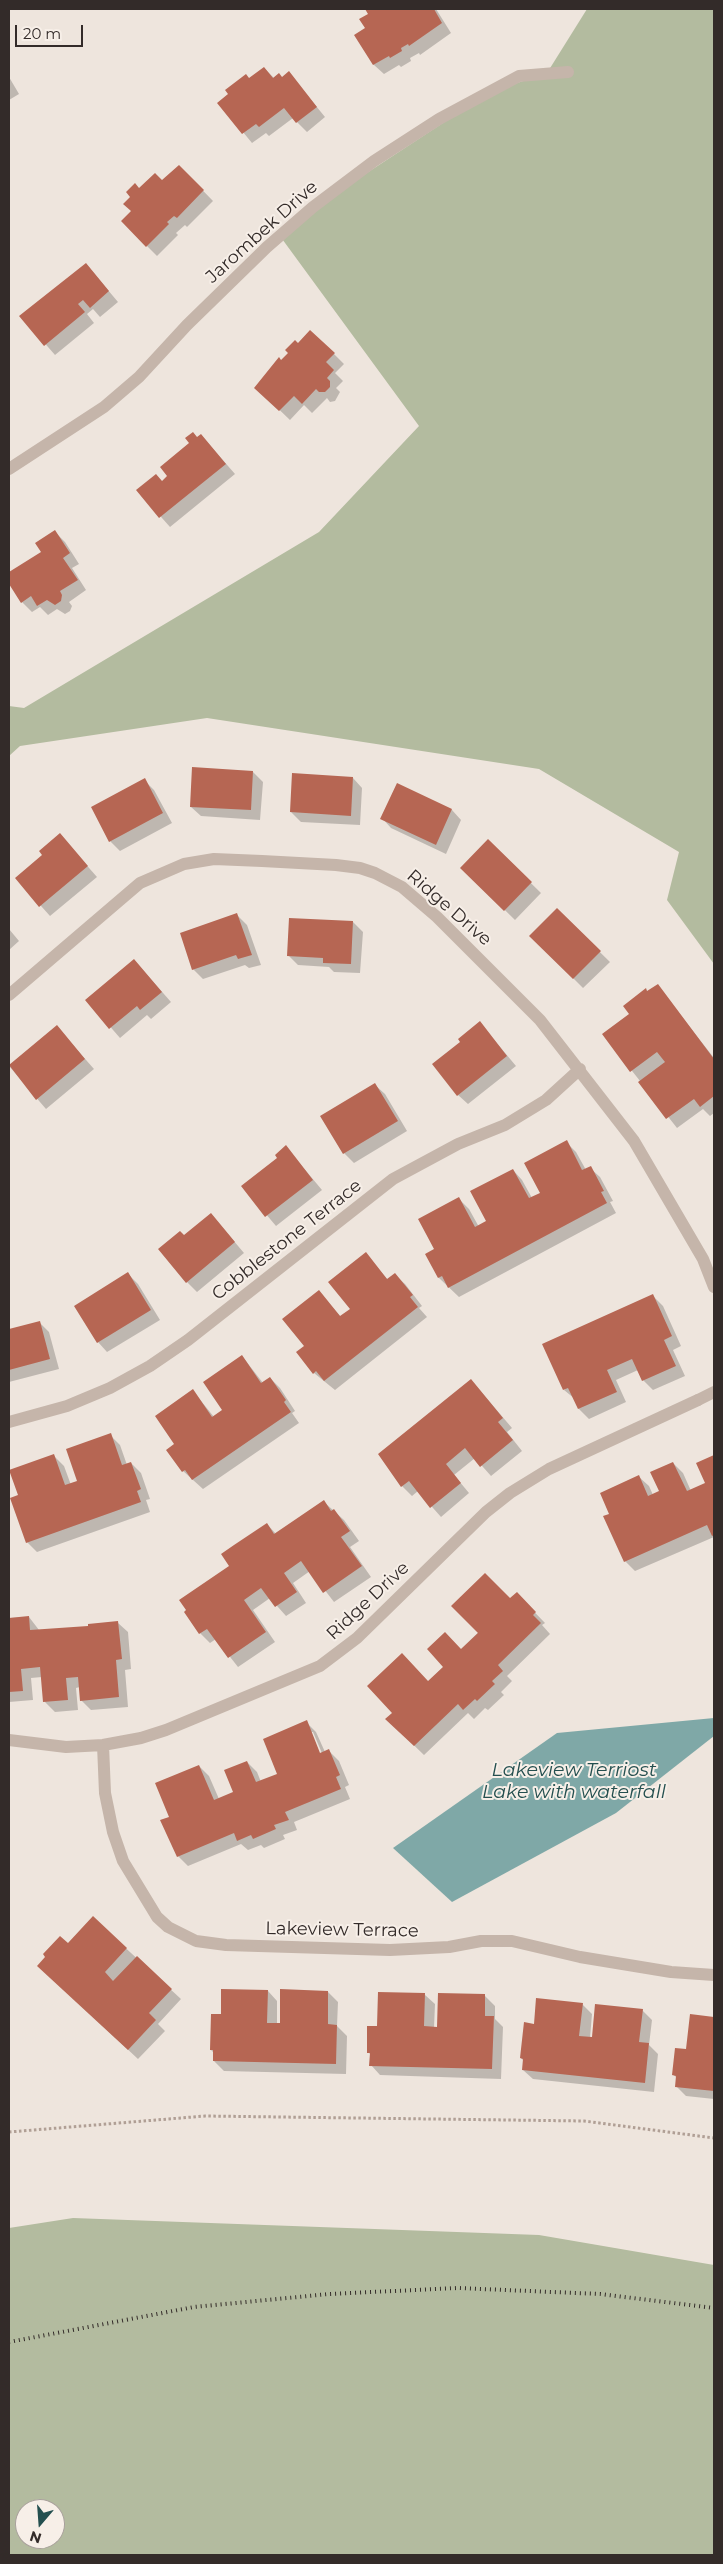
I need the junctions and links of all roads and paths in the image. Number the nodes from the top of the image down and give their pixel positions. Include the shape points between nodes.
1 (568, 72) dead end
2 (9, 469) edge
3 (9, 995) edge
4 (580, 1070) junction
5 (714, 1287) edge
6 (714, 1392) edge
7 (9, 1422) edge
8 (9, 1740) edge
9 (103, 1745) junction
10 (714, 1975) edge
11 (9, 2132) edge
12 (714, 2138) edge

1 - 2 street, Jarombek Drive via 519,76 447,114 374,161 267,247 104,407
3 - 4 street, Ridge Drive via 140,883 161,872 214,859 360,868 402,887 437,917 540,1020
4 - 5 street, Ridge Drive via 634,1141 703,1259
4 - 7 street, Cobblestone Terrace via 546,1100 513,1120 458,1144 393,1179 188,1340 150,1366 67,1406
6 - 9 street, Ridge Drive via 549,1469 510,1493 486,1512 357,1638 320,1666 166,1730
8 - 9 street, Ridge Drive via 66,1747
9 - 10 street, Lakeview Terrace via 106,1793 113,1832 123,1861 157,1917 168,1927 196,1941 226,1945 390,1950 512,1941 580,1957 671,1972
11 - 12 path via 205,2116 584,2121

